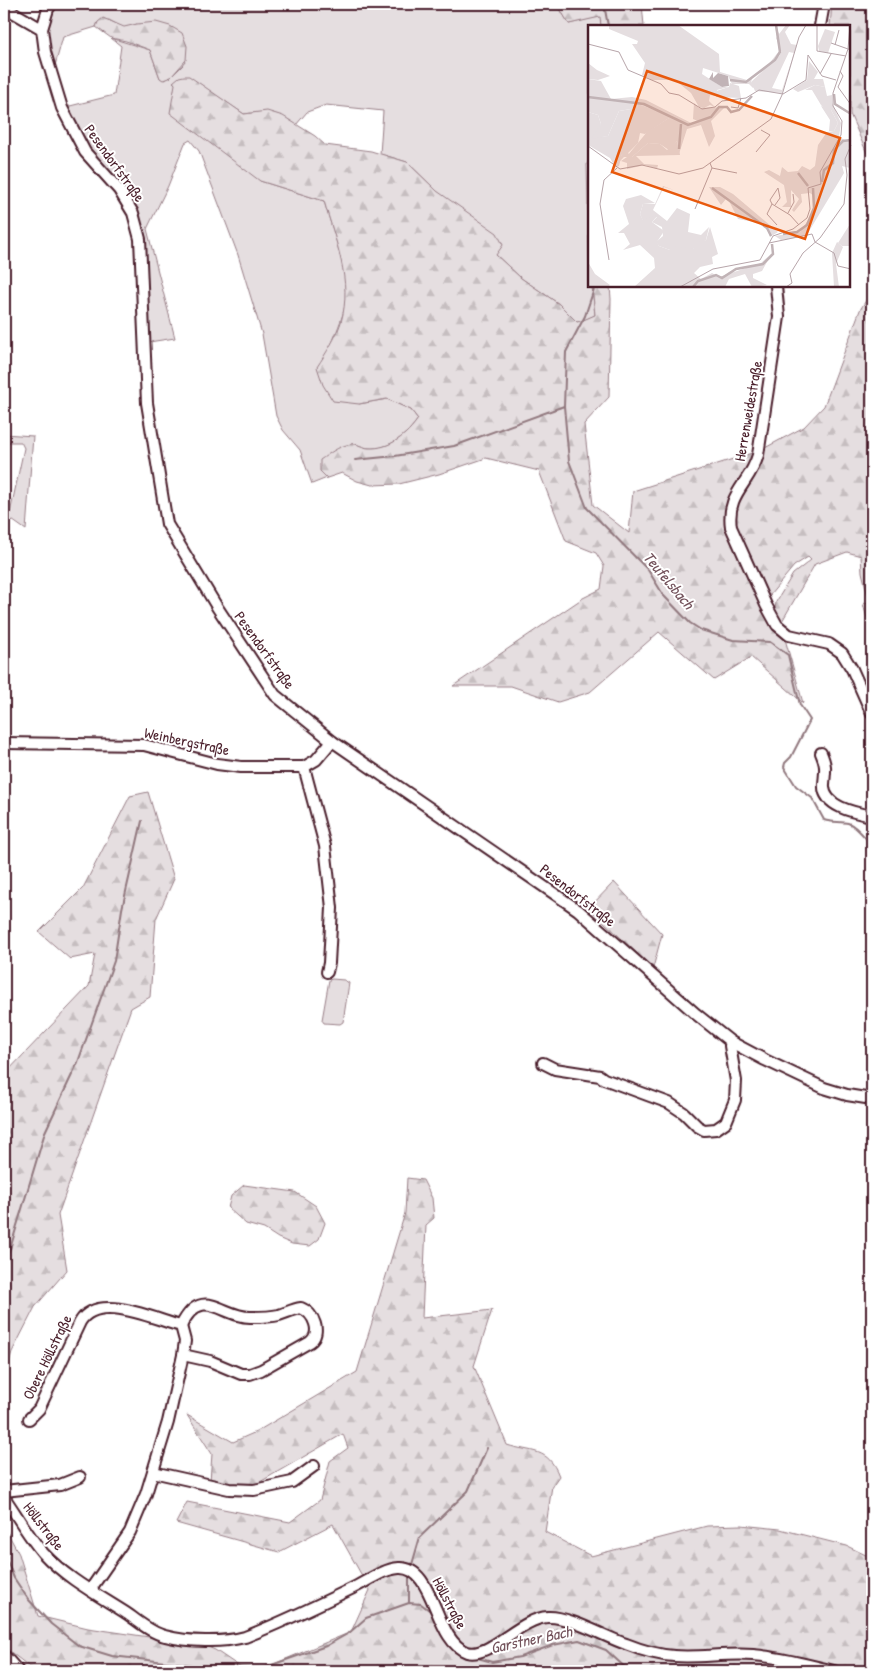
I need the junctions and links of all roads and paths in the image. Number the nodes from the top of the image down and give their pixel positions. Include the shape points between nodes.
1 (52, 4) edge
2 (824, 4) edge
3 (4, 7) edge
4 (820, 25) edge
5 (42, 29) junction
6 (776, 288) edge
7 (872, 714) edge
8 (332, 741) junction
9 (4, 742) edge
10 (821, 753) dead end
11 (304, 767) junction
12 (872, 816) edge
13 (327, 972) dead end
14 (731, 1042) junction
15 (550, 1064) dead end
16 (872, 1099) edge
17 (181, 1326) junction
18 (183, 1355) junction
19 (29, 1419) dead end
20 (314, 1466) dead end
21 (153, 1472) junction
22 (80, 1477) dead end
23 (4, 1491) edge
24 (4, 1497) edge
25 (90, 1590) junction
26 (4, 1655) edge
27 (18, 1671) edge
28 (834, 1671) edge

1 - 5 street, Pesendorfstraße
2 - 4 street
3 - 5 street
5 - 8 street, Pesendorfstraße via 54,84 72,129 85,152 119,190 133,213 140,239 147,403 167,524 275,694
6 - 7 street, Herrenweidestraße via 779,317 758,455 750,475 733,500 731,527 777,625 789,635 829,644 842,653
8 - 11 street via 316,760
8 - 14 street, Pesendorfstraße via 578,910
9 - 11 street, Weinbergstraße via 144,746 217,764
10 - 12 street via 826,768 824,790 830,800 835,805
11 - 13 street via 325,846 332,908
14 - 15 street via 735,1100 726,1122 710,1130 697,1126 669,1103 600,1076
14 - 16 street, Pesendorfstraße via 824,1088
17 - 18 street via 185,1341
17 - 18 street via 192,1311 206,1304 247,1317 276,1316 301,1308 311,1315 317,1332 310,1342 250,1374
17 - 19 street, Obere Höllstraße via 120,1308 99,1309 85,1315 39,1409
18 - 21 street
20 - 21 street via 288,1484 245,1490
21 - 25 street via 130,1532
22 - 23 street, Höllstraße via 60,1485
24 - 25 street, Höllstraße via 43,1553
25 - 28 street, Höllstraße via 158,1634 224,1641 258,1632 387,1571 400,1568 411,1570 420,1577 448,1634 459,1648 467,1652 488,1648 534,1620 556,1617 660,1654 687,1657 754,1655
26 - 27 street

